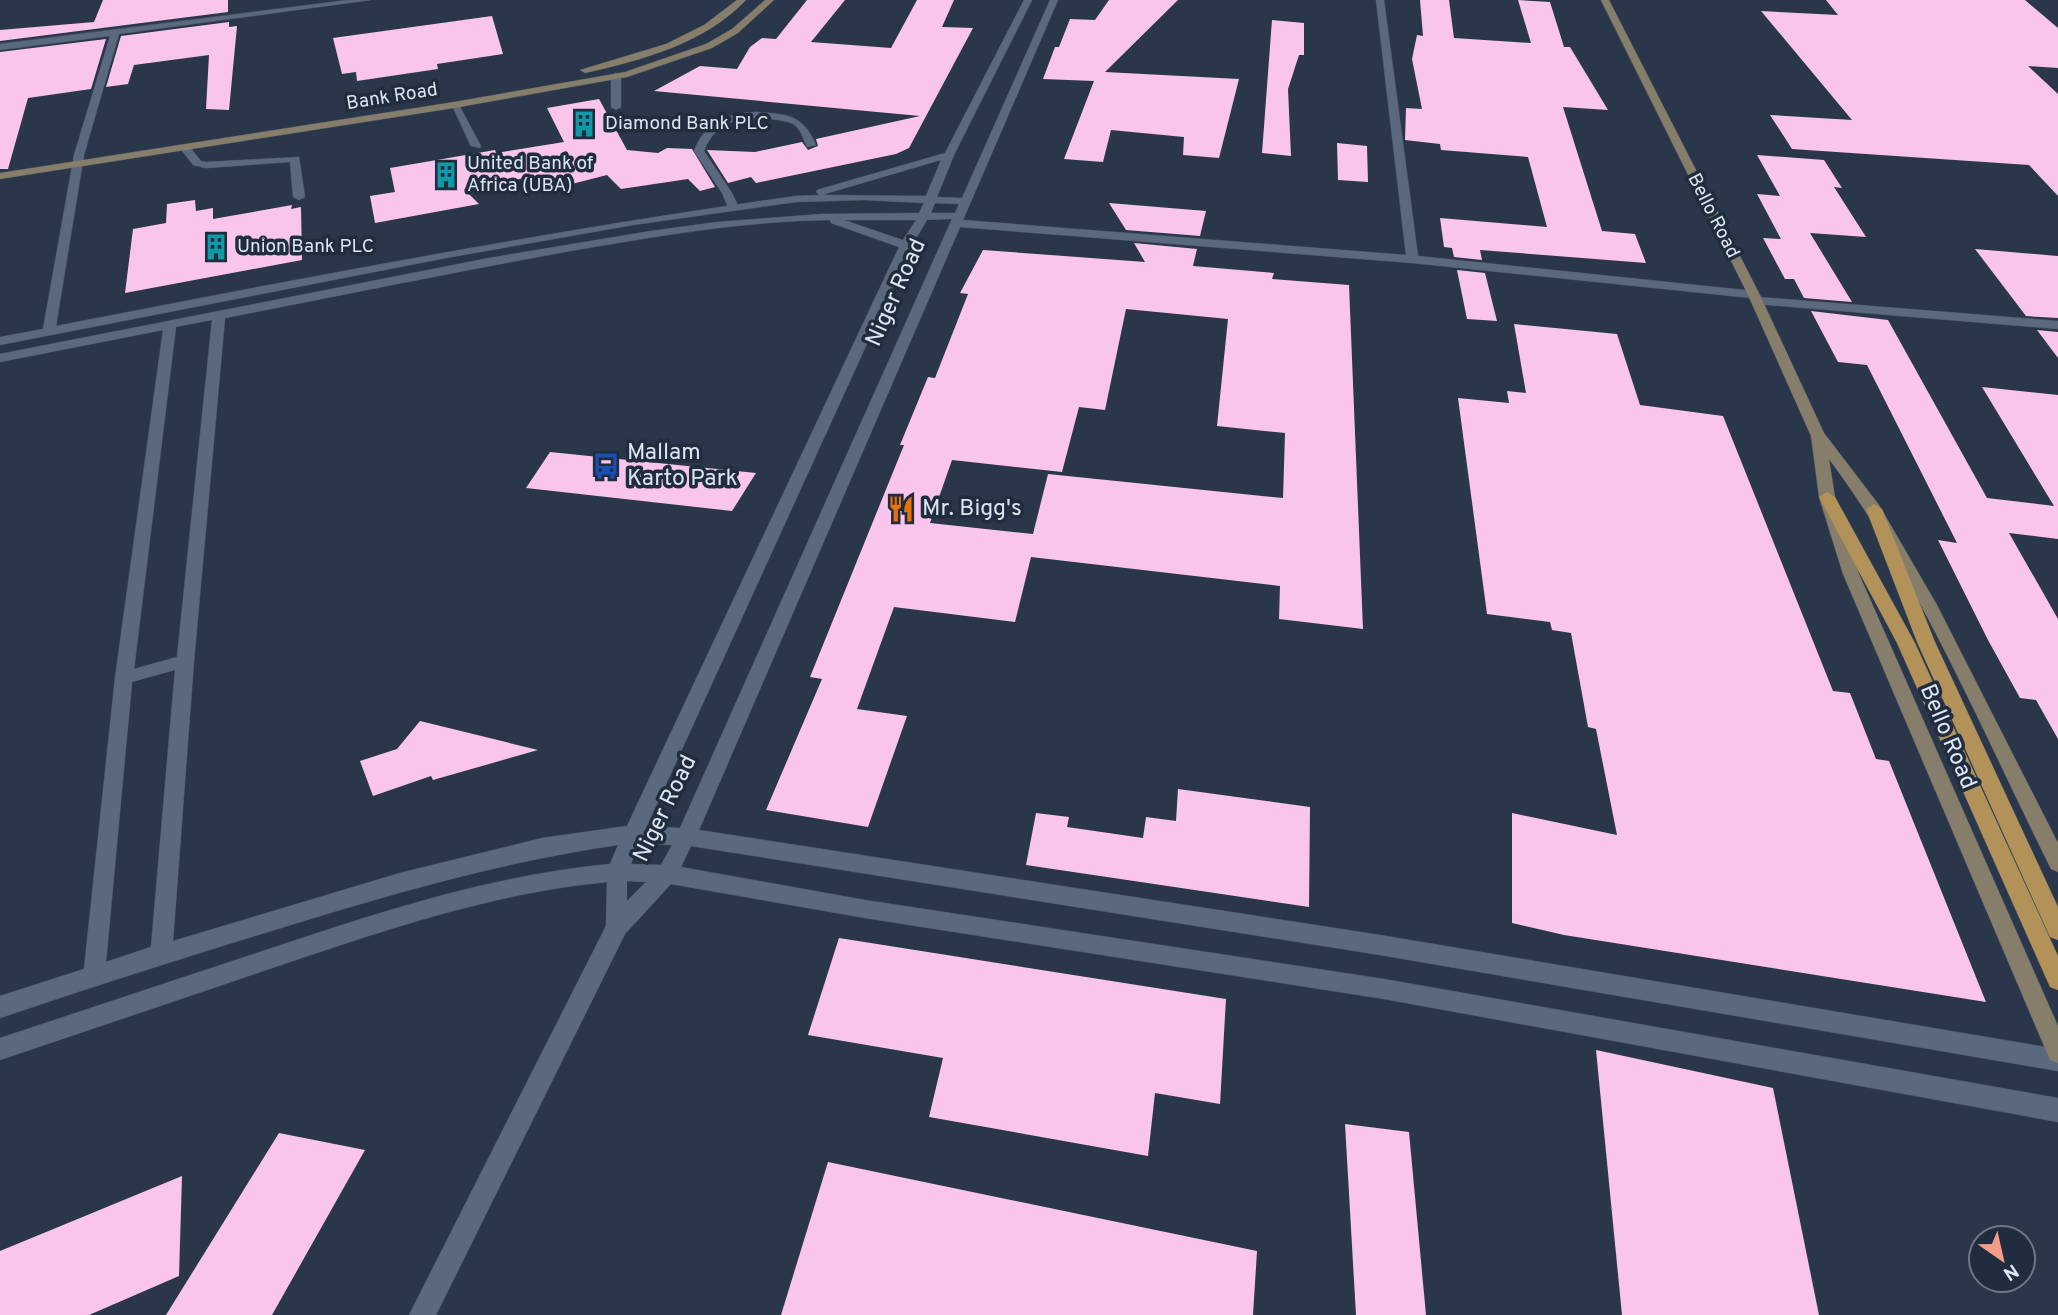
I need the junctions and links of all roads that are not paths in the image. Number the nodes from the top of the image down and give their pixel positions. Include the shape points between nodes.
1 (367, 0) edge
2 (742, 0) edge
3 (770, 0) edge
4 (1028, 0) edge
5 (1054, 0) edge
6 (1380, 0) edge
7 (1605, 0) edge
8 (1372, 1) edge
9 (115, 32) junction
10 (0, 47) edge
11 (616, 76) junction
12 (454, 105) junction
13 (616, 107) dead end
14 (286, 127) junction
15 (811, 145) dead end
16 (476, 146) dead end
17 (186, 148) junction
18 (949, 155) junction
19 (78, 160) junction
20 (0, 166) edge
21 (0, 176) edge
22 (299, 197) dead end
23 (796, 199) junction
24 (931, 200) junction
25 (966, 201) junction
26 (733, 208) junction
27 (924, 215) junction
28 (822, 217) junction
29 (958, 219) junction
30 (906, 245) junction
31 (1412, 259) junction
32 (1755, 298) junction
33 (219, 315) junction
34 (170, 325) junction
35 (2058, 325) edge
36 (49, 331) junction
37 (0, 341) edge
38 (0, 358) edge
39 (1817, 434) junction
40 (1827, 497) junction
41 (1874, 509) junction
42 (1916, 643) junction
43 (185, 662) junction
44 (124, 678) junction
45 (633, 834) junction
46 (686, 837) junction
47 (2058, 863) edge
48 (617, 872) junction
49 (667, 874) junction
50 (617, 927) junction
51 (2058, 930) edge
52 (161, 954) junction
53 (94, 975) junction
54 (2058, 979) edge
55 (0, 1007) edge
56 (0, 1049) edge
57 (2058, 1052) edge
58 (2058, 1060) edge
59 (2058, 1110) edge
60 (422, 1315) edge

1 - 9 street
2 - 14 street, Bank Road via 691,37 605,66
3 - 11 street, Bank Road via 735,31 709,46
4 - 18 street, Niger Road
5 - 25 street, Niger Road
6 - 8 street
6 - 31 street
7 - 32 street, Bello Road
9 - 10 street
9 - 19 street
11 - 12 street, Bank Road
11 - 13 street
12 - 14 street, Bank Road
12 - 16 street
14 - 17 street, Bank Road
14 - 19 street, Bank Road
15 - 26 street via 803,127 769,115 722,119 707,131 699,150
17 - 19 street, Bank Road
17 - 22 street via 197,163 206,165 295,159
18 - 23 street
18 - 24 street, Niger Road
19 - 20 street, Bank Road
19 - 21 street, Bank Road
19 - 36 street
23 - 24 street
23 - 26 street
24 - 25 street
24 - 27 street, Niger Road
25 - 29 street, Niger Road
26 - 36 street via 460,252
27 - 28 street
27 - 29 street
27 - 30 street, Niger Road
28 - 30 street
28 - 33 street via 651,234
29 - 31 street
29 - 46 street, Niger Road
30 - 45 street, Niger Road
31 - 32 street
32 - 35 street
32 - 39 street, Bello Road
33 - 34 street
33 - 43 street
34 - 38 street
34 - 44 street
36 - 37 street
39 - 40 street, Bello Road
39 - 41 street, Bello Road
40 - 42 main road
40 - 57 street, Bello Road via 1851,574
41 - 42 main road
41 - 47 street, Bello Road via 1929,605
42 - 51 main road
42 - 54 main road
43 - 44 street
43 - 52 street
44 - 53 street
45 - 46 street
45 - 48 street, Niger Road
45 - 52 street via 542,847 400,882
46 - 49 street, Niger Road
46 - 58 street via 1380,945
48 - 49 street
48 - 50 street, Niger Road
48 - 56 street via 555,878 489,892 373,924
49 - 50 street, Niger Road
49 - 59 street via 1384,989
50 - 60 street
52 - 53 street
53 - 55 street

